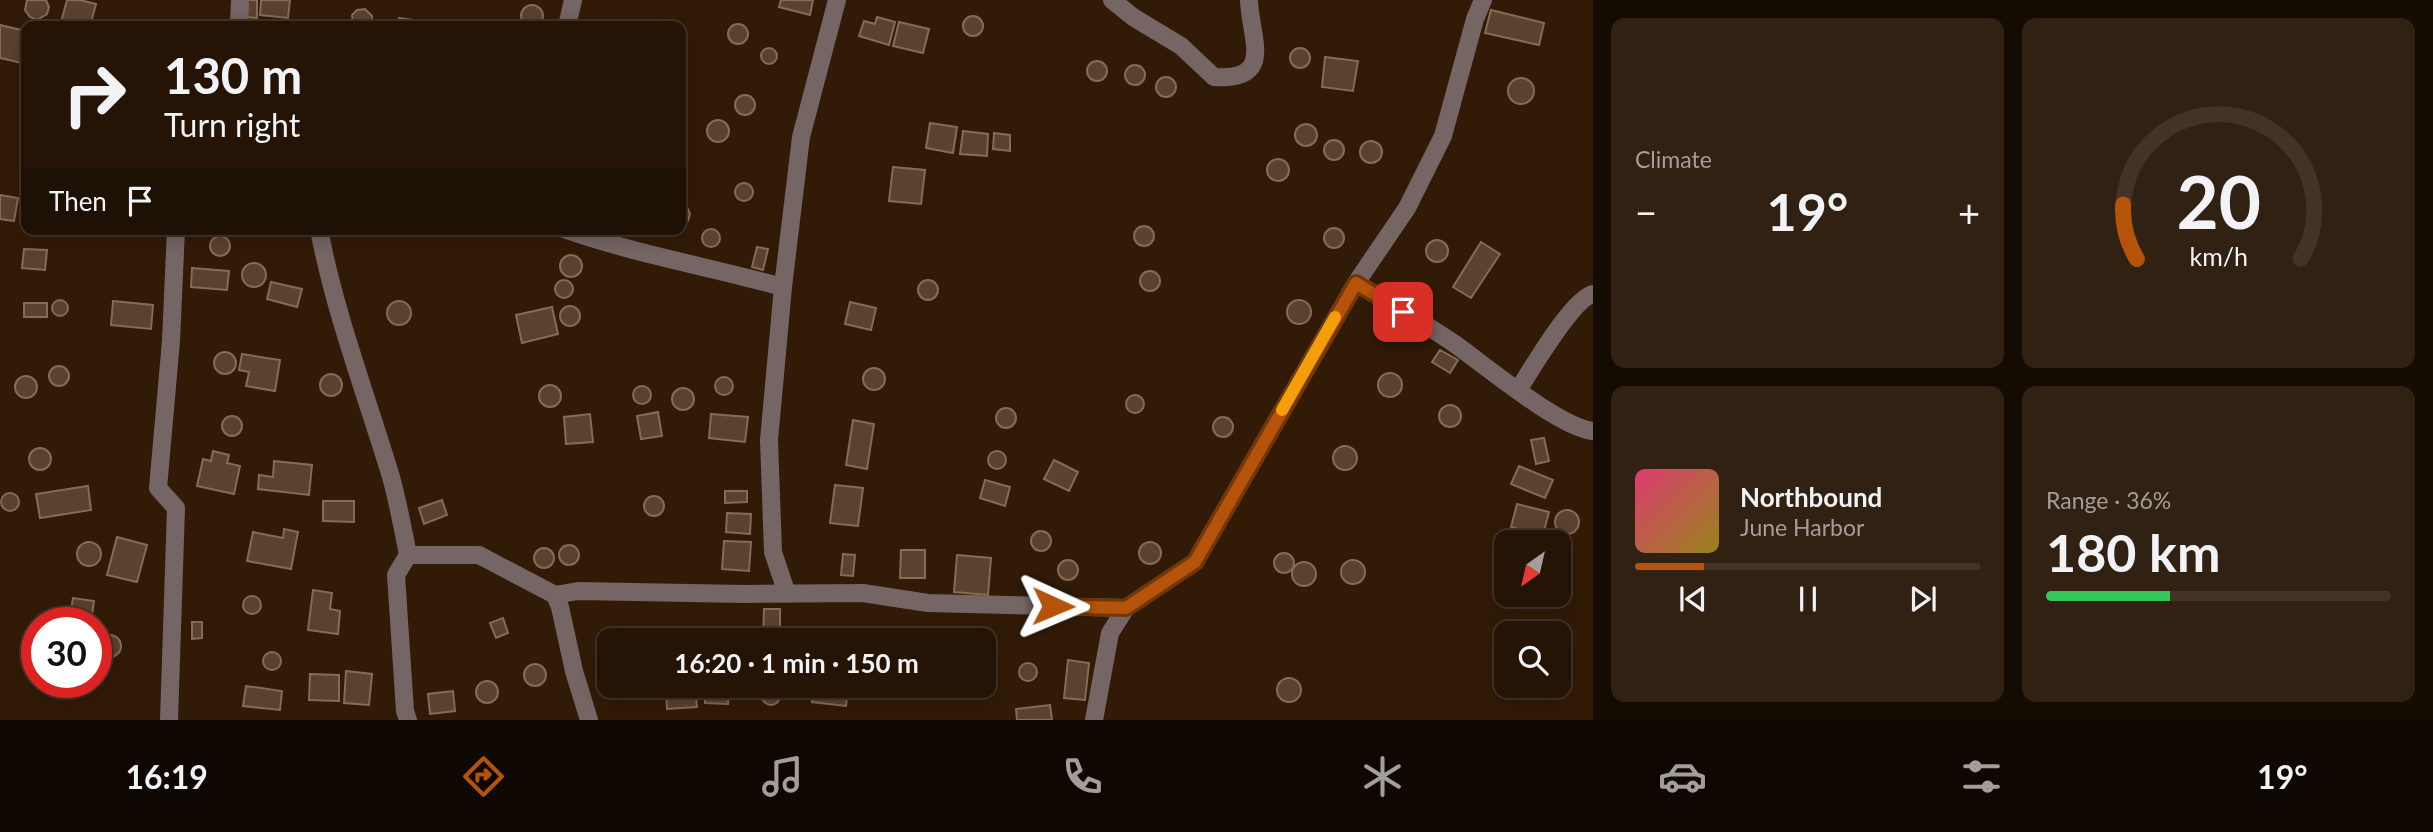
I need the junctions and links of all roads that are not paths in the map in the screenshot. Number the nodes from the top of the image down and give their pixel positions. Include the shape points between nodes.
1 (240, 0) edge
2 (573, 0) edge
3 (837, 0) edge
4 (1112, 0) edge
5 (1483, 0) edge
6 (1245, 1) edge
7 (239, 21) edge
8 (568, 21) edge
9 (176, 235) edge
10 (320, 235) edge
11 (580, 235) edge
12 (1356, 283) junction
13 (783, 287) junction
14 (1593, 294) edge
15 (1518, 390) junction
16 (1593, 431) edge
17 (408, 555) junction
18 (788, 594) junction
19 (555, 595) junction
20 (1126, 608) junction
21 (169, 720) edge
22 (408, 720) edge
23 (589, 720) edge
24 (1094, 720) edge

1 - 7 street
2 - 8 street
3 - 13 street via 801,137
4 - 6 street via 1181,46 1214,77 1231,78 1245,75 1254,63 1255,32
5 - 12 street via 1443,136 1406,208
9 - 21 street via 158,488 176,508
10 - 17 street via 355,370 391,479
11 - 13 street
12 - 15 street via 1451,341
12 - 20 street via 1195,562
13 - 18 street via 769,440 773,552
14 - 15 street via 1584,296 1564,321
15 - 16 street via 1579,430
17 - 19 street via 480,555
17 - 22 street via 396,575
18 - 19 street via 578,591
18 - 20 street via 863,593 928,603
19 - 23 street
20 - 24 street via 1110,633

